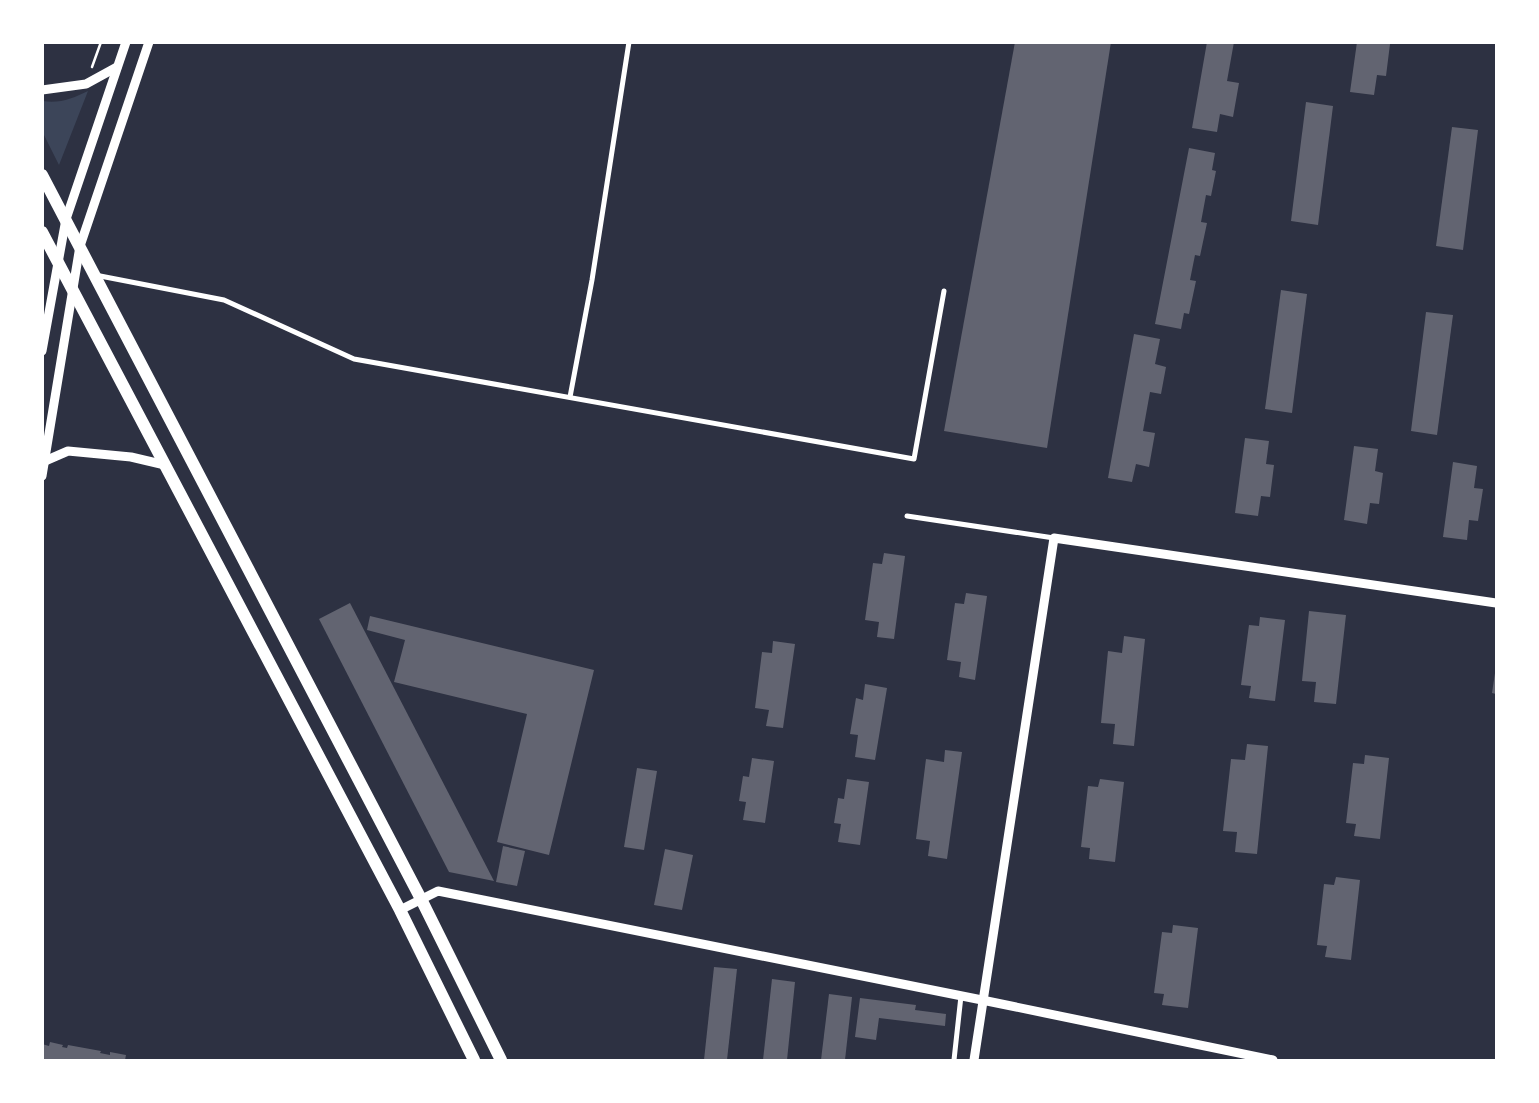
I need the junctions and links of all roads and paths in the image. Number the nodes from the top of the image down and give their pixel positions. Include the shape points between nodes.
1 (101, 42) edge
2 (126, 42) edge
3 (149, 42) edge
4 (629, 42) edge
5 (117, 67) junction
6 (86, 84) junction
7 (42, 90) edge
8 (42, 176) edge
9 (66, 219) junction
10 (42, 232) edge
11 (80, 246) junction
12 (57, 261) junction
13 (95, 275) junction
14 (72, 289) junction
15 (944, 291) dead end
16 (42, 351) edge
17 (570, 397) junction
18 (45, 460) junction
19 (165, 465) junction
20 (42, 476) edge
21 (907, 516) dead end
22 (1054, 538) junction
23 (1496, 603) edge
24 (421, 900) junction
25 (400, 910) junction
26 (961, 996) junction
27 (982, 1000) junction
28 (474, 1060) edge
29 (500, 1060) edge
30 (954, 1060) edge
31 (974, 1060) edge
32 (1273, 1060) edge

1 - 6 path
2 - 5 street
3 - 11 street
4 - 17 street via 592,280
5 - 6 street
5 - 9 street
6 - 7 street
8 - 9 main road
9 - 11 main road
9 - 12 street
10 - 12 main road
11 - 13 main road
11 - 14 street
12 - 14 main road
12 - 16 street
13 - 17 street via 224,300 354,359
13 - 24 main road
14 - 18 street
14 - 19 main road
15 - 17 street via 914,459
18 - 19 street via 68,451 132,457
18 - 20 street
19 - 25 main road
21 - 22 street
22 - 23 street
22 - 27 street
24 - 25 street
24 - 26 street via 438,891
24 - 29 main road
25 - 28 main road
26 - 27 street
26 - 30 street
27 - 31 street
27 - 32 street

